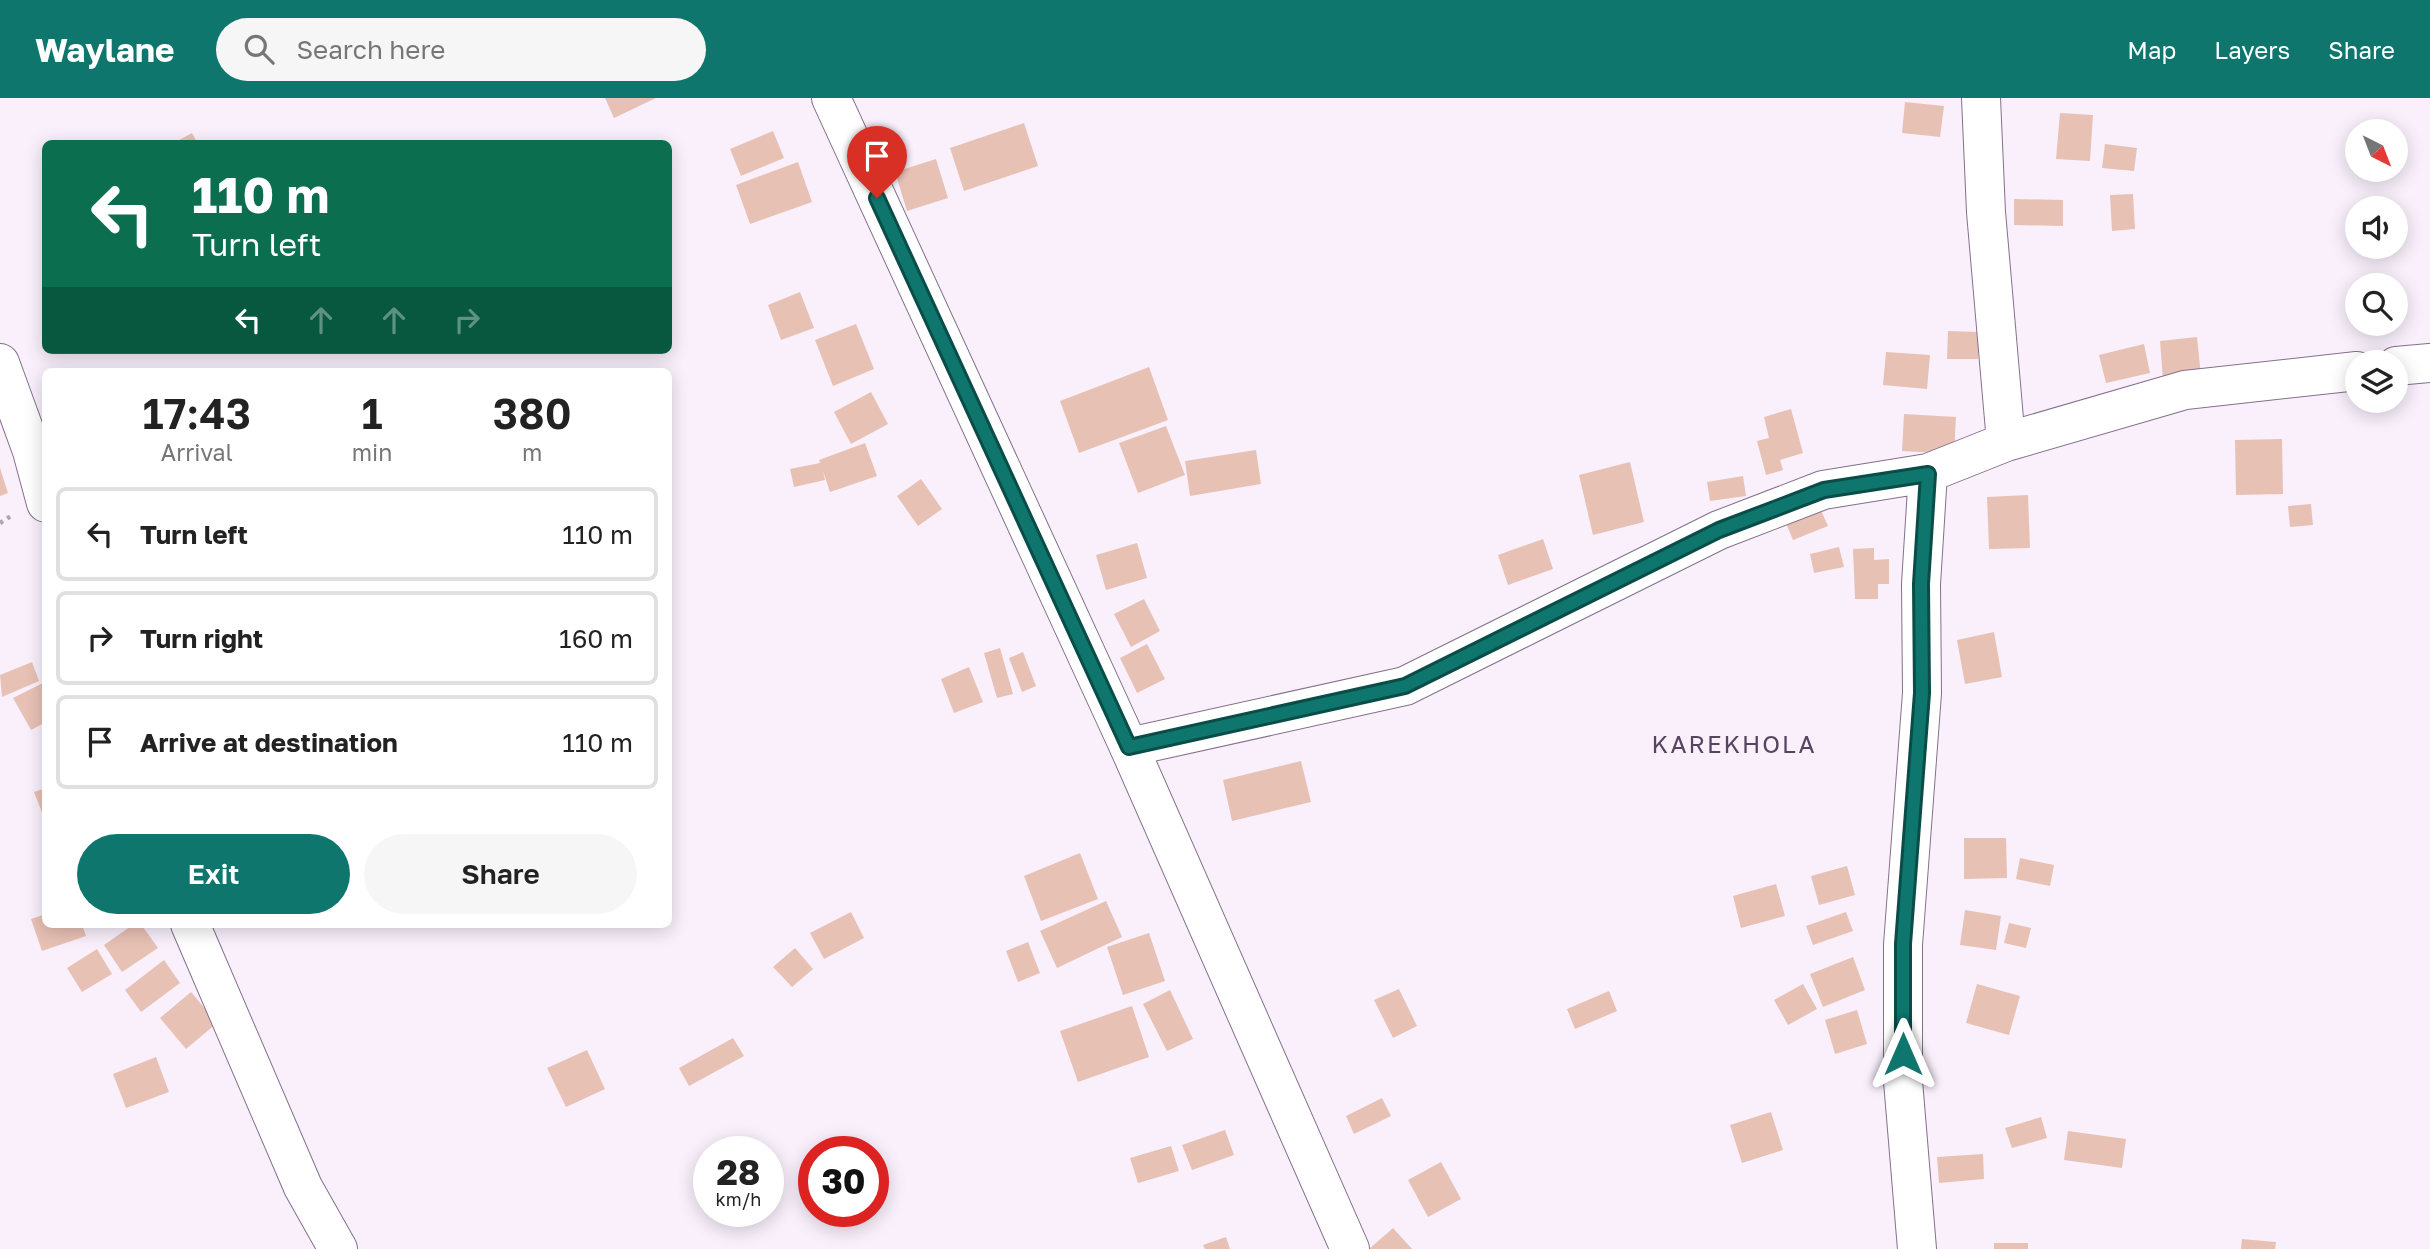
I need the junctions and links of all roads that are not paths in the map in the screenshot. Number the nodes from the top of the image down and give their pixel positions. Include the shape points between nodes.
1 (831, 98) edge
2 (1982, 98) edge
3 (0, 363) edge
4 (2430, 363) edge
5 (2408, 365) edge
6 (2345, 372) edge
7 (2006, 442) junction
8 (1928, 474) junction
9 (42, 488) edge
10 (1129, 747) junction
11 (192, 928) edge
12 (338, 1249) edge
13 (1350, 1249) edge
14 (1917, 1249) edge

1 - 10 street
2 - 7 street via 1986,212
3 - 9 street
4 - 5 street
6 - 7 street via 2185,390
7 - 8 street
8 - 10 street via 1824,490 1719,530 1405,686
8 - 14 street via 1921,584 1922,693 1903,944 1903,1081
10 - 13 street
11 - 12 street via 303,1187

